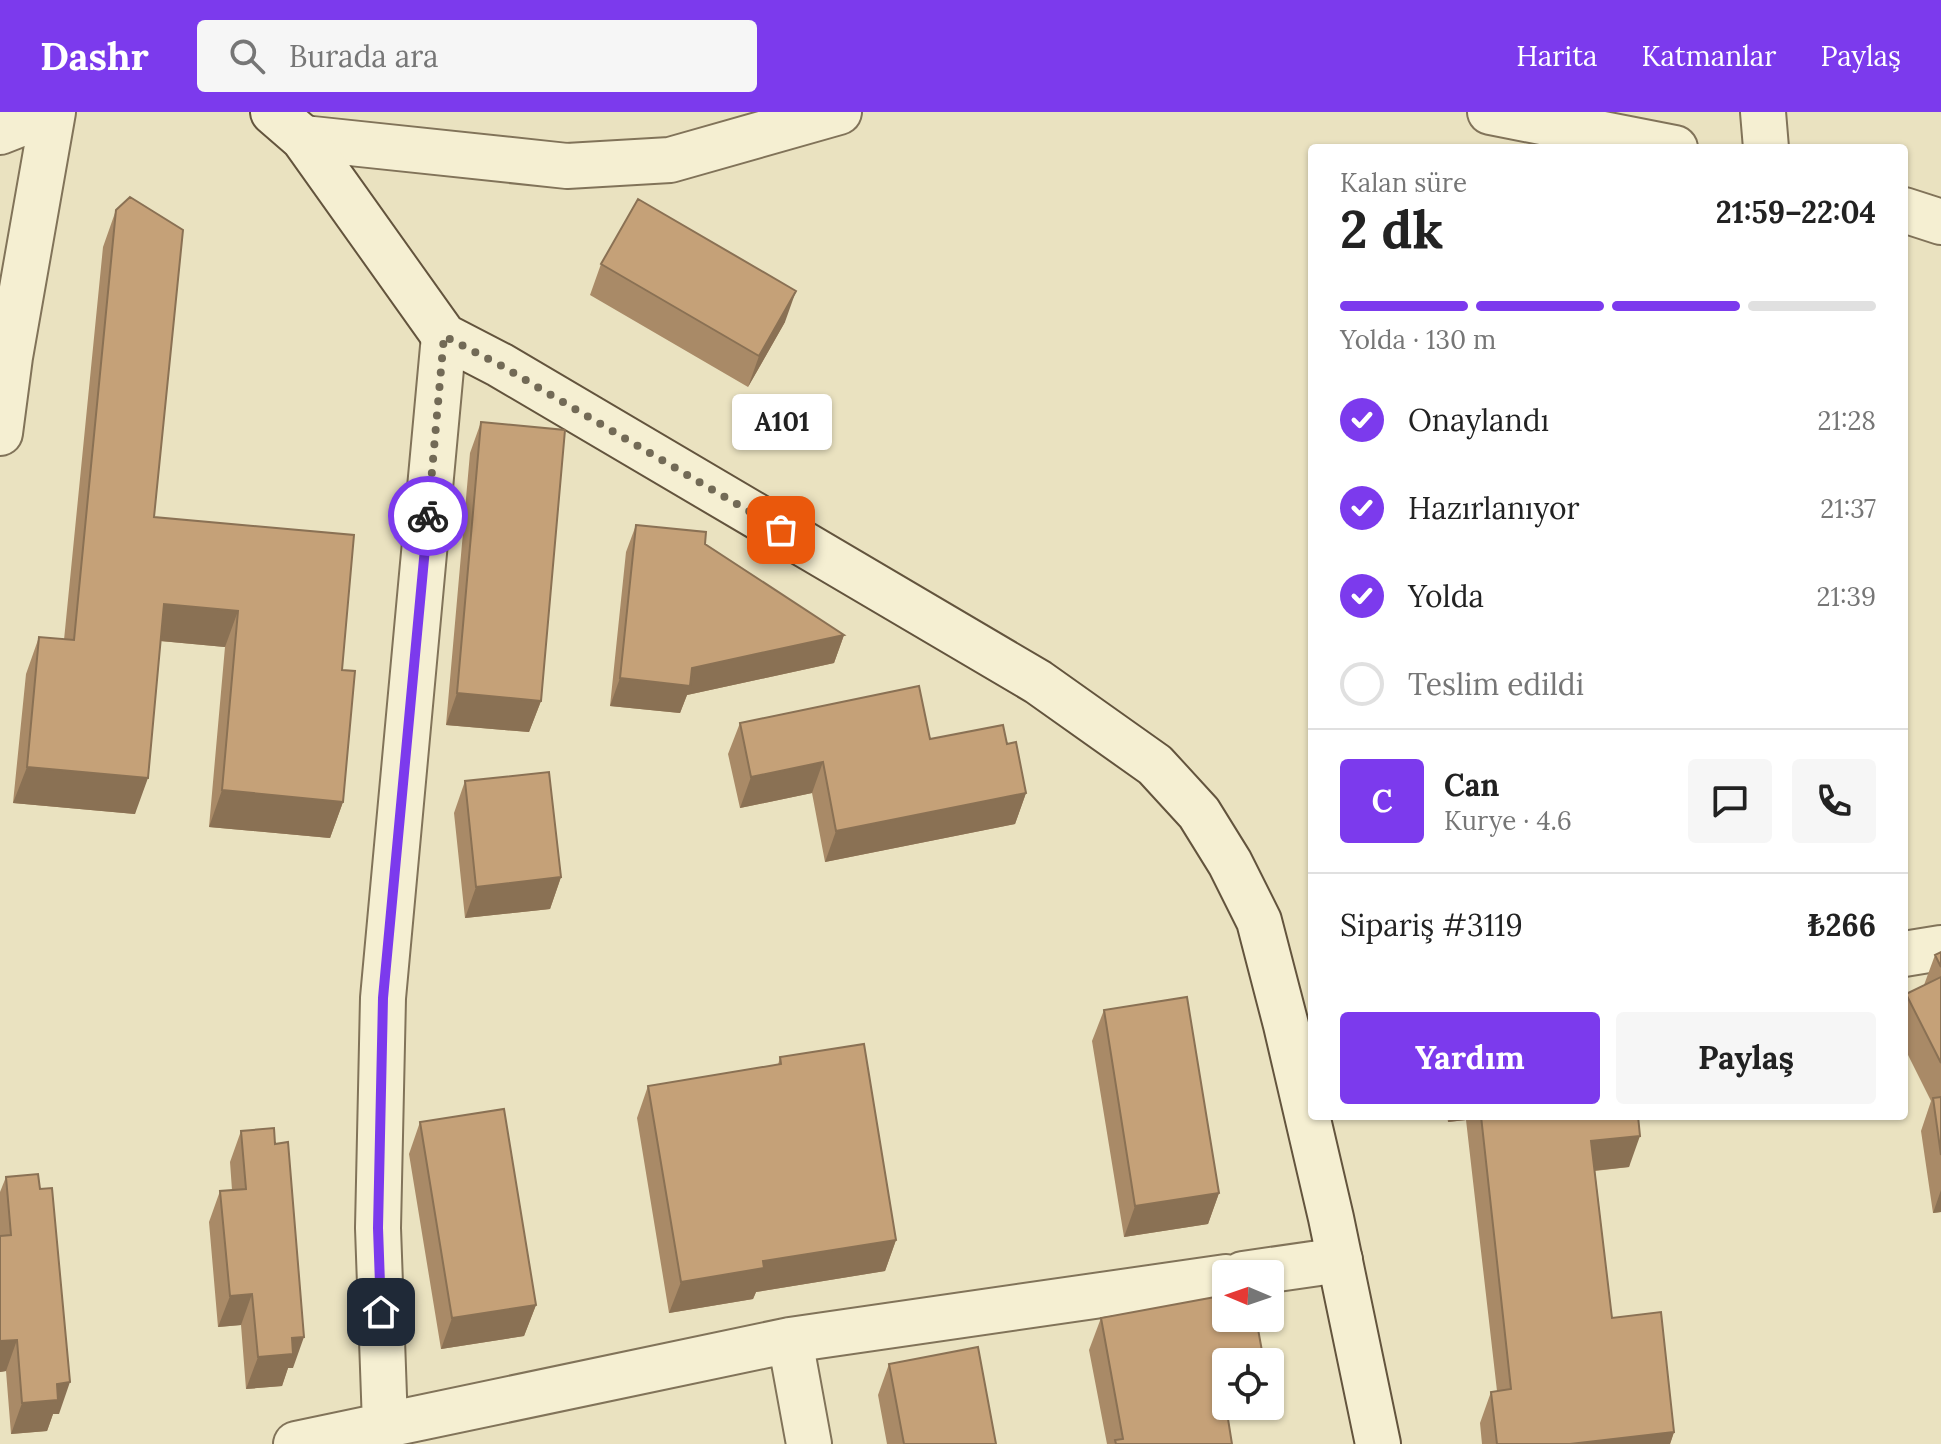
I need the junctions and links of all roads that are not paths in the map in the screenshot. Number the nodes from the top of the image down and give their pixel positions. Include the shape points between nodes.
1 (52, 112) edge
2 (839, 112) edge
3 (1490, 112) edge
4 (1763, 112) edge
5 (304, 119) edge
6 (0, 132) edge
7 (1654, 144) edge
8 (1766, 144) edge
9 (1908, 211) edge
10 (1941, 222) edge
11 (444, 336) junction
12 (0, 433) edge
13 (1941, 948) edge
14 (1908, 953) edge
15 (1299, 1024) edge
16 (1308, 1076) edge
17 (1316, 1120) edge
18 (1340, 1260) junction
19 (1284, 1268) edge
20 (1212, 1279) edge
21 (790, 1340) junction
22 (385, 1424) junction
23 (296, 1444) edge
24 (809, 1444) edge
25 (1378, 1444) edge

1 - 6 street
1 - 12 street
2 - 5 street via 670,160 567,166
3 - 7 street
4 - 8 street
5 - 11 street
9 - 10 street
11 - 15 street via 1025,674 1155,765 1199,813 1230,863
11 - 22 street via 383,998 378,1228
13 - 14 street
15 - 16 street
17 - 18 street
18 - 19 street
18 - 25 street
20 - 21 street
21 - 22 street
21 - 24 street
22 - 23 street

